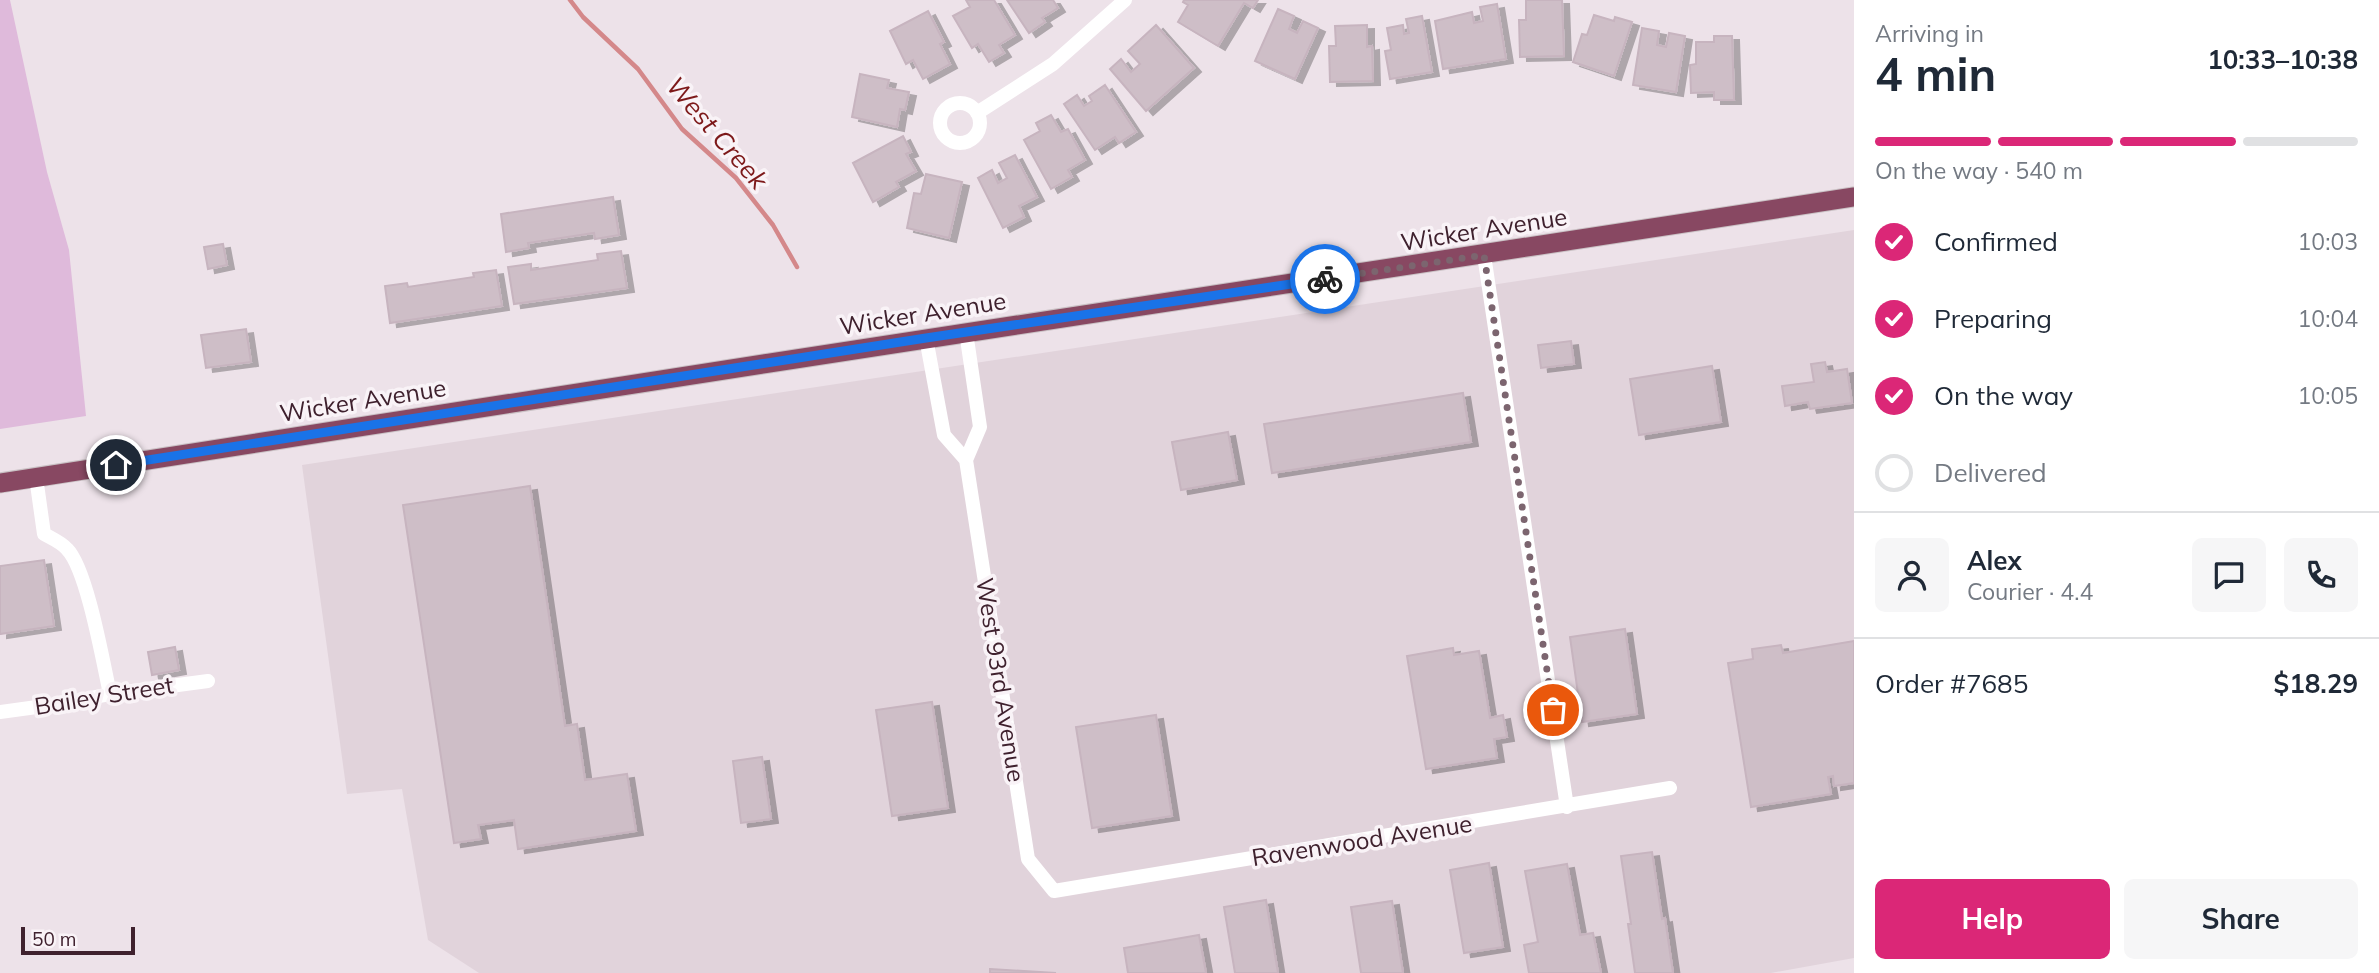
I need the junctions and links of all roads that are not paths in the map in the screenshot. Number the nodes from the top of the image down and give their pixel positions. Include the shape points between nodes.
1 (1125, 0) edge
2 (977, 113) dead end
3 (1854, 197) edge
4 (1484, 255) junction
5 (966, 332) junction
6 (926, 338) junction
7 (966, 460) junction
8 (36, 477) junction
9 (0, 483) edge
10 (208, 681) dead end
11 (110, 694) junction
12 (0, 712) edge
13 (1670, 788) dead end
14 (1567, 807) junction
15 (1054, 891) joint

1 - 2 street via 1053,65
3 - 4 highway, Wicker Avenue
4 - 5 highway, Wicker Avenue
4 - 14 street
5 - 6 highway, Wicker Avenue
5 - 7 street via 980,427
6 - 7 street via 944,435
6 - 8 highway, Wicker Avenue
7 - 15 street, West 93rd Avenue via 1028,859
8 - 9 highway, Wicker Avenue
8 - 11 street via 44,534 66,547 77,563
10 - 11 street, Bailey Street
11 - 12 street, Bailey Street
13 - 14 street, Ravenwood Avenue
14 - 15 street, Ravenwood Avenue

